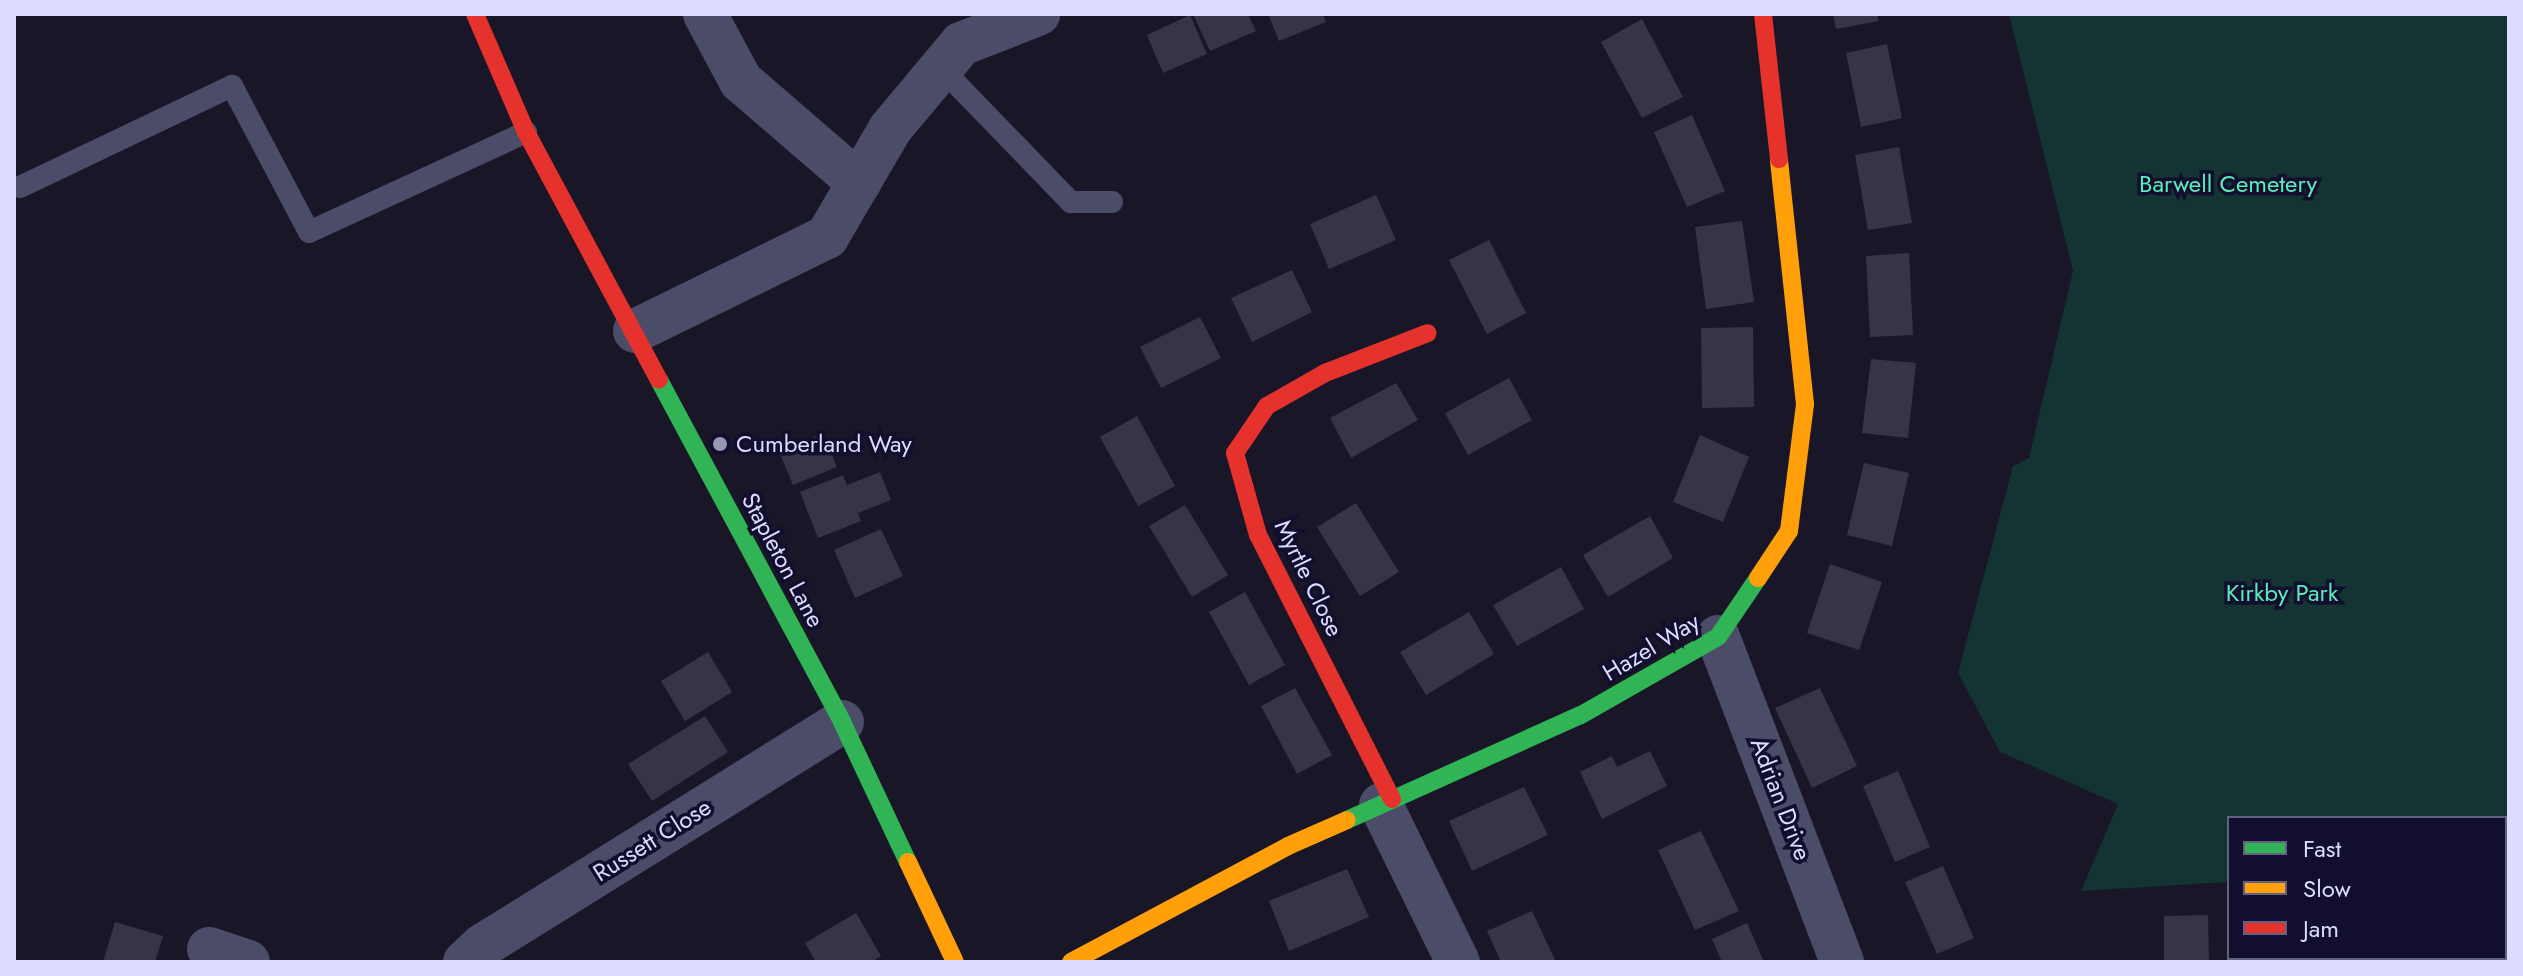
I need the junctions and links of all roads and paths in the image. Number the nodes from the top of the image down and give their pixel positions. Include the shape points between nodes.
1 (475, 14) edge
2 (705, 14) edge
3 (1038, 14) edge
4 (1763, 14) edge
5 (941, 68) junction
6 (526, 132) junction
7 (859, 183) junction
8 (20, 187) dead end
9 (1112, 202) dead end
10 (635, 331) junction
11 (1428, 333) dead end
12 (1718, 637) junction
13 (842, 722) junction
14 (1387, 802) junction
15 (465, 962) edge
16 (955, 962) edge
17 (1071, 962) edge
18 (1458, 962) edge
19 (1842, 962) edge

1 - 6 street, Stapleton Lane
2 - 7 street via 741,81
3 - 5 street via 961,44
4 - 12 street, Hazel Way via 1805,404 1789,531
5 - 7 street via 890,129
5 - 9 lane via 1071,202
6 - 8 lane via 309,232 232,86
6 - 10 street, Stapleton Lane
7 - 10 street via 827,237
10 - 13 street, Stapleton Lane
11 - 14 street, Myrtle Close via 1325,373 1267,406 1235,453 1258,535
12 - 14 street, Hazel Way via 1581,715
12 - 19 street, Adrian Drive
13 - 15 street, Russett Close via 482,946
13 - 16 street, Stapleton Lane
14 - 17 street, Hazel Way via 1288,846
14 - 18 street

